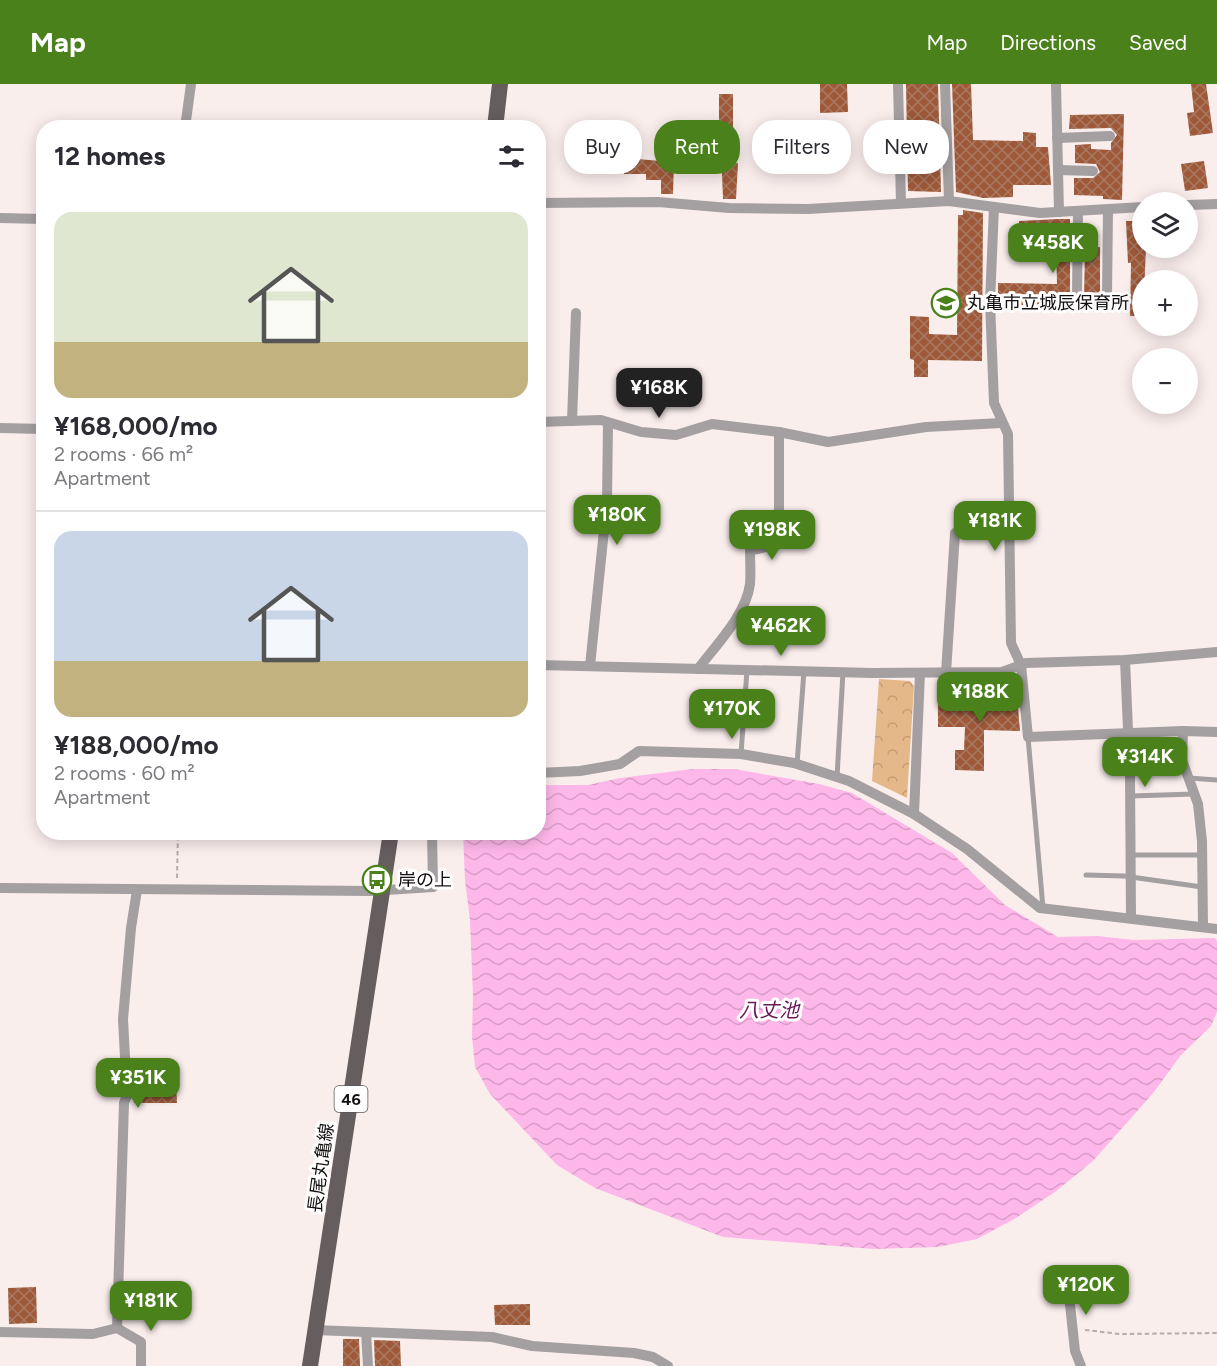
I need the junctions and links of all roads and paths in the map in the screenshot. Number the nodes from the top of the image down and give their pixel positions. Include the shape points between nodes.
1 (192, 84) edge
2 (500, 84) edge
3 (898, 84) edge
4 (945, 84) edge
5 (1056, 84) edge
6 (185, 120) edge
7 (496, 120) edge
8 (1110, 136) dead end
9 (1057, 138) junction
10 (1058, 170) junction
11 (1093, 171) dead end
12 (949, 201) junction
13 (546, 203) edge
14 (901, 203) junction
15 (1217, 204) edge
16 (1198, 205) edge
17 (994, 207) junction
18 (1132, 208) edge
19 (1108, 209) junction
20 (1078, 211) junction
21 (1059, 212) junction
22 (0, 218) edge
23 (36, 219) edge
24 (1077, 297) dead end
25 (1107, 297) dead end
26 (576, 313) dead end
27 (572, 421) junction
28 (546, 422) edge
29 (608, 423) junction
30 (1001, 423) junction
31 (0, 428) edge
32 (36, 429) edge
33 (779, 432) junction
34 (1010, 535) junction
35 (1217, 652) edge
36 (1125, 660) junction
37 (546, 665) edge
38 (1021, 665) junction
39 (590, 666) junction
40 (698, 669) junction
41 (747, 670) junction
42 (804, 671) junction
43 (843, 672) junction
44 (920, 673) junction
45 (946, 673) junction
46 (1183, 731) junction
47 (1217, 732) edge
48 (1128, 733) junction
49 (1028, 737) junction
50 (741, 754) junction
51 (1183, 762) junction
52 (797, 764) junction
53 (1130, 765) junction
54 (546, 772) edge
55 (837, 777) junction
56 (1187, 778) junction
57 (1217, 780) edge
58 (1194, 795) junction
59 (1131, 796) junction
60 (914, 814) junction
61 (178, 840) edge
62 (389, 840) edge
63 (432, 840) edge
64 (1131, 855) junction
65 (1202, 855) junction
66 (1086, 875) dead end
67 (1131, 877) junction
68 (1202, 887) junction
69 (0, 888) edge
70 (137, 890) junction
71 (177, 891) junction
72 (381, 891) junction
73 (1043, 908) junction
74 (1131, 917) junction
75 (1203, 926) junction
76 (1217, 928) edge
77 (1066, 1277) dead end
78 (117, 1328) junction
79 (315, 1329) junction
80 (1073, 1330) junction
81 (0, 1332) edge
82 (366, 1332) junction
83 (1217, 1333) edge
84 (141, 1366) edge
85 (310, 1366) edge
86 (368, 1366) edge
87 (668, 1366) edge
88 (1081, 1366) edge

1 - 6 street
2 - 7 main road
3 - 14 street
4 - 12 street
5 - 9 street
8 - 9 street
9 - 10 street
10 - 11 street
10 - 21 street
12 - 14 street
12 - 17 street
13 - 14 street via 658,202 808,209
15 - 16 street
17 - 21 street
17 - 30 street via 990,313 994,403
18 - 19 street
19 - 20 street
19 - 25 street
20 - 21 street
20 - 24 street
22 - 23 street
26 - 27 street
27 - 28 street
27 - 29 street
29 - 33 street via 641,432 676,435 712,423
29 - 39 street via 607,501
30 - 33 street via 926,428 828,442
30 - 34 street via 1008,434
31 - 32 street
33 - 40 street via 779,532 767,548 750,550 746,598
34 - 38 street via 1011,643
34 - 45 street via 955,533
35 - 36 street
36 - 38 street
36 - 48 street
37 - 39 street
38 - 45 street via 1002,672
38 - 49 street
39 - 40 street
40 - 41 street
41 - 42 street
41 - 50 lane
42 - 43 street
42 - 52 lane
43 - 44 street
43 - 55 lane
44 - 45 street
44 - 60 street
46 - 47 street
46 - 48 street
46 - 51 street
48 - 49 street
48 - 53 street
49 - 73 lane
50 - 52 street
50 - 54 street via 639,751 620,764
51 - 53 lane
51 - 56 street
52 - 55 street
53 - 59 street
55 - 60 street
56 - 57 lane
56 - 58 street
58 - 59 lane
58 - 65 street
59 - 64 street
60 - 73 street
61 - 71 path
62 - 72 main road, 長尾丸亀線 / 46
63 - 72 street via 433,887
64 - 65 lane
64 - 67 street
65 - 68 street
66 - 67 lane
67 - 68 lane
67 - 74 street
68 - 75 street
69 - 70 street
70 - 71 street
70 - 78 street via 123,1019 128,1095 124,1103
71 - 72 street
72 - 79 main road, 長尾丸亀線 / 46
73 - 74 street
74 - 75 street
75 - 76 street
77 - 80 street
78 - 81 street via 93,1334
78 - 84 street via 141,1342
79 - 82 street
79 - 85 main road, 長尾丸亀線 / 46
80 - 83 path via 1120,1334
80 - 88 street
82 - 86 street
82 - 87 street via 492,1338 532,1346 634,1353 653,1357

